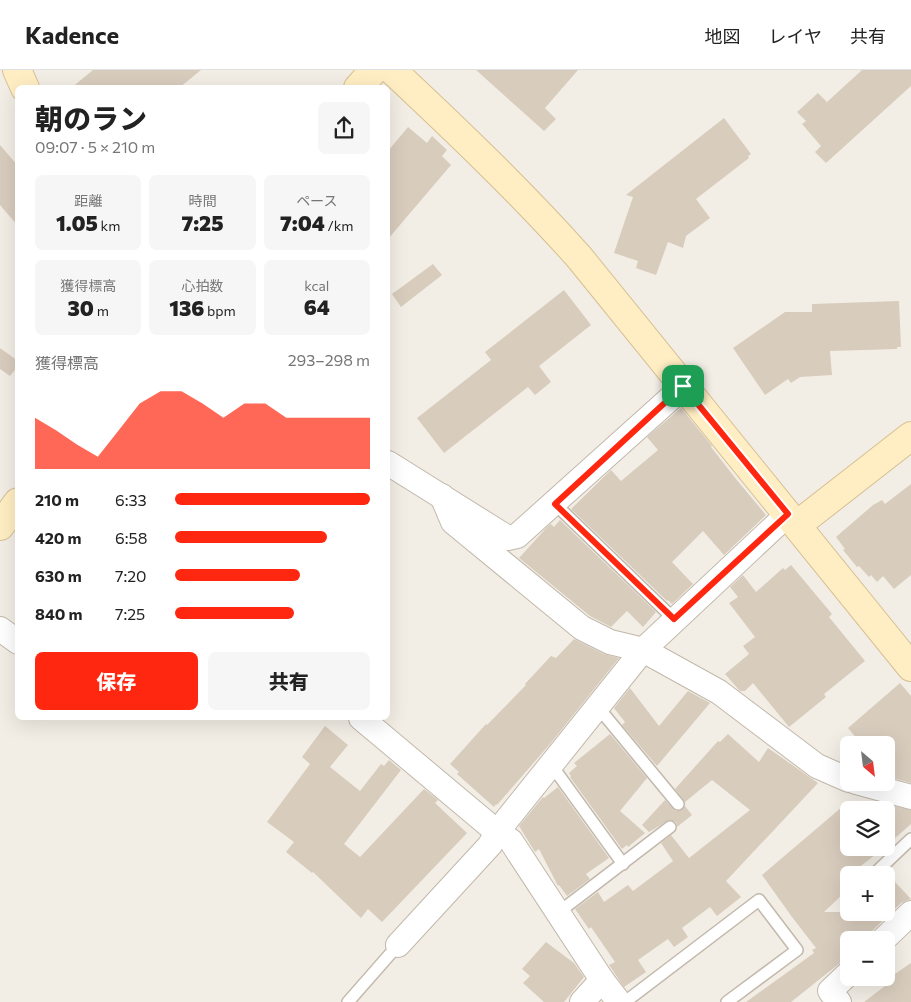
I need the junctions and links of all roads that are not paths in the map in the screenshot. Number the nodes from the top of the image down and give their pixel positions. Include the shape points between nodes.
1 (374, 70) edge
2 (392, 70) edge
3 (361, 85) edge
4 (683, 386) junction
5 (911, 436) edge
6 (390, 464) edge
7 (442, 496) junction
8 (555, 504) junction
9 (15, 506) edge
10 (793, 519) junction
11 (0, 526) edge
12 (674, 619) junction
13 (0, 629) edge
14 (15, 640) edge
15 (643, 650) junction
16 (911, 668) edge
17 (597, 706) junction
18 (363, 720) edge
19 (550, 763) junction
20 (840, 776) edge
21 (889, 791) edge
22 (911, 797) edge
23 (678, 804) dead end
24 (670, 827) dead end
25 (497, 832) junction
26 (911, 839) edge
27 (623, 864) junction
28 (882, 866) edge
29 (559, 912) junction
30 (911, 913) edge
31 (892, 931) edge
32 (398, 945) joint
33 (602, 980) junction
34 (840, 982) edge
35 (348, 1002) edge
36 (582, 1002) edge
37 (619, 1002) edge
38 (624, 1002) edge
39 (727, 1002) edge
40 (839, 1002) edge

1 - 3 street
2 - 4 street via 560,236
4 - 8 street
4 - 10 street
5 - 10 street
6 - 7 street
7 - 8 street via 508,538 517,536
7 - 15 street via 453,522 582,628 610,642
8 - 12 lane
9 - 11 street
10 - 12 street
10 - 16 street
12 - 15 street
13 - 14 street
15 - 17 street
15 - 20 street via 719,692 816,766
17 - 19 street
17 - 23 lane
18 - 25 street
19 - 25 street
19 - 27 lane
21 - 22 street
24 - 27 lane
25 - 29 street via 511,841
25 - 32 street via 490,845
26 - 28 lane
27 - 29 lane
29 - 33 street
30 - 31 street
32 - 35 lane
33 - 36 street
33 - 37 street
34 - 40 street via 830,991
38 - 39 lane via 759,900 797,950

